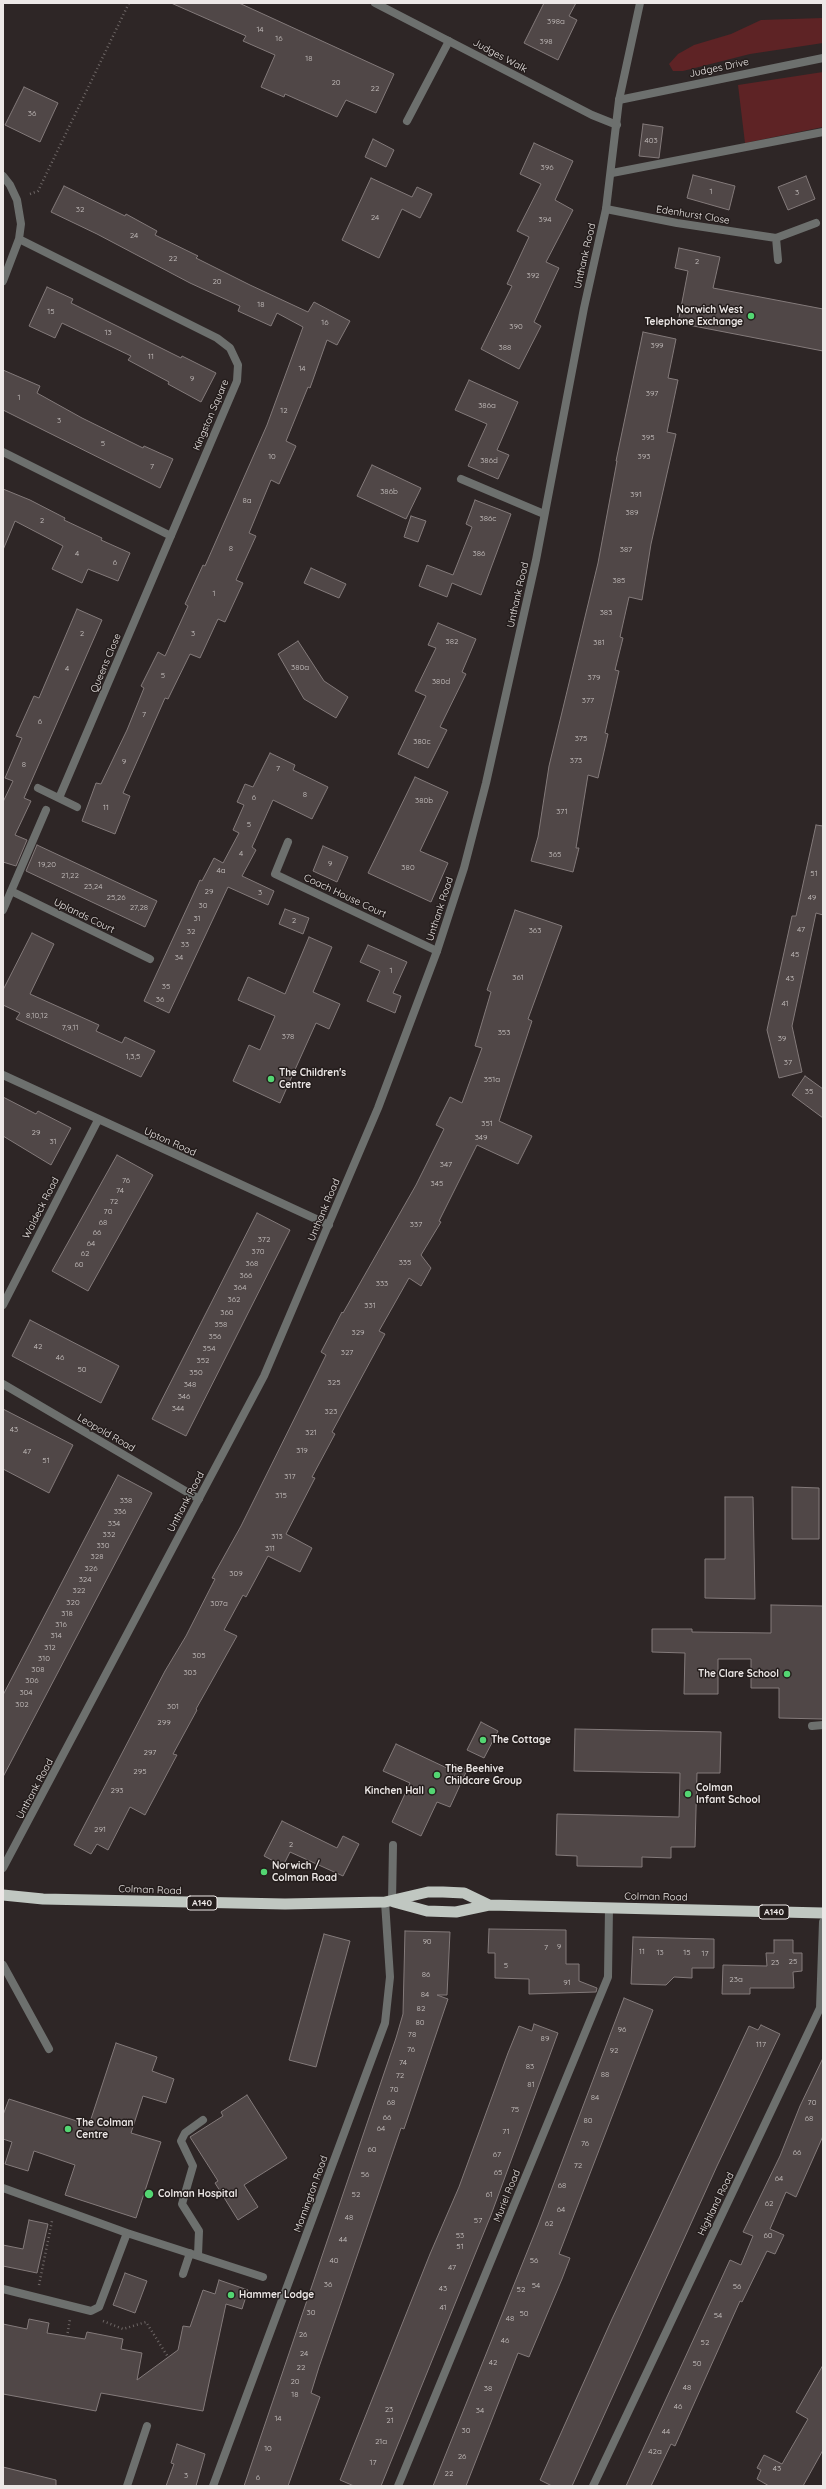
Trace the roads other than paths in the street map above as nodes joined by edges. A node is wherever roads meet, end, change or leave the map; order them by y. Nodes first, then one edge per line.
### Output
1 (375, 3) edge
2 (640, 3) edge
3 (449, 41) junction
4 (823, 58) edge
5 (619, 100) junction
6 (407, 122) dead end
7 (617, 125) junction
8 (823, 132) edge
9 (612, 173) junction
10 (3, 176) edge
11 (606, 209) junction
12 (816, 223) dead end
13 (776, 238) junction
14 (19, 239) junction
15 (778, 260) dead end
16 (3, 281) edge
17 (3, 452) edge
18 (461, 479) dead end
19 (544, 514) junction
20 (171, 536) junction
21 (38, 788) dead end
22 (59, 798) junction
23 (77, 808) dead end
24 (46, 810) dead end
25 (288, 842) dead end
26 (11, 891) junction
27 (3, 910) edge
28 (437, 951) junction
29 (150, 959) dead end
30 (3, 1074) edge
31 (98, 1120) junction
32 (329, 1225) junction
33 (3, 1305) edge
34 (3, 1384) edge
35 (199, 1499) junction
36 (823, 1725) edge
37 (812, 1726) dead end
38 (392, 1845) dead end
39 (3, 1868) edge
40 (3, 1895) edge
41 (389, 1902) junction
42 (489, 1905) junction
43 (609, 1908) junction
44 (823, 1913) edge
45 (823, 1922) edge
46 (3, 1965) edge
47 (49, 2049) dead end
48 (202, 2120) dead end
49 (3, 2188) edge
50 (127, 2233) junction
51 (194, 2254) junction
52 (183, 2274) dead end
53 (263, 2277) dead end
54 (3, 2289) edge
55 (147, 2426) dead end
56 (128, 2486) edge
57 (213, 2486) edge
58 (398, 2486) edge
59 (593, 2486) edge

1 - 3 street, Judges Walk
2 - 5 street, Unthank Road
3 - 6 street
3 - 7 street, Judges Walk
4 - 5 street, Judges Drive
5 - 7 street, Unthank Road
7 - 9 street, Unthank Road
8 - 9 street
9 - 11 street, Unthank Road
10 - 14 street
11 - 13 street, Edenhurst Close
11 - 19 street, Unthank Road
12 - 13 street, Edenhurst Close
13 - 15 street
14 - 16 street
14 - 20 street, Kingston Square
17 - 20 street
18 - 19 street
19 - 28 street, Unthank Road
20 - 22 street, Queens Close
21 - 22 street
22 - 23 street
24 - 26 street
25 - 28 street, Coach House Court
26 - 27 street
26 - 29 street, Uplands Court
28 - 32 street, Unthank Road
30 - 31 street, Upton Road
31 - 32 street, Upton Road
31 - 33 street, Waldeck Road
32 - 35 street, Unthank Road
34 - 35 street, Leopold Road
35 - 39 street, Unthank Road
36 - 37 street
38 - 41 street, Mornington Road
40 - 41 highway, Colman Road / A140
41 - 42 highway, Colman Road / A140
41 - 42 highway, Colman Road / A140
41 - 57 street, Mornington Road
42 - 43 highway, Colman Road / A140
43 - 44 highway, Colman Road / A140
43 - 58 street, Muriel Road
45 - 59 street, Highland Road
46 - 47 street
48 - 51 street
49 - 50 street
50 - 51 street
50 - 54 street
51 - 52 street
51 - 53 street
55 - 56 street

